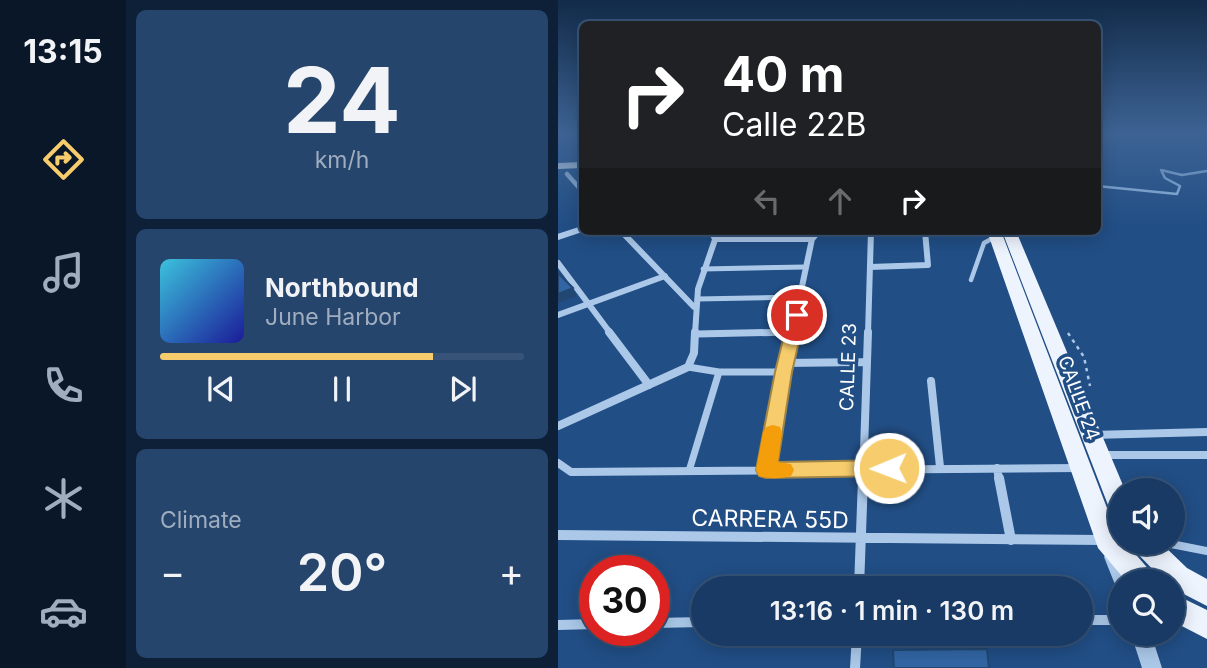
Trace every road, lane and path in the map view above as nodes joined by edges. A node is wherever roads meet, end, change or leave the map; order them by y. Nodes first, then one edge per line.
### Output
1 (579, 166) edge
2 (562, 170) edge
3 (579, 188) edge
4 (579, 230) edge
5 (625, 235) edge
6 (714, 235) edge
7 (717, 235) edge
8 (816, 235) edge
9 (871, 235) edge
10 (925, 235) edge
11 (997, 235) edge
12 (1001, 235) edge
13 (1001, 235) edge
14 (558, 237) edge
15 (716, 239) junction
16 (812, 239) junction
17 (558, 263) edge
18 (805, 267) junction
19 (870, 267) junction
20 (703, 269) junction
21 (665, 276) junction
22 (971, 280) dead end
23 (801, 297) junction
24 (697, 299) junction
25 (588, 304) junction
26 (694, 307) junction
27 (558, 315) edge
28 (793, 332) junction
29 (697, 334) junction
30 (865, 362) junction
31 (688, 368) junction
32 (784, 368) junction
33 (719, 372) junction
34 (931, 381) dead end
35 (649, 385) junction
36 (558, 426) edge
37 (1207, 432) edge
38 (1091, 435) junction
39 (1099, 455) junction
40 (1207, 455) edge
41 (558, 463) edge
42 (940, 467) junction
43 (997, 468) junction
44 (1081, 468) junction
45 (863, 469) junction
46 (766, 470) junction
47 (689, 471) junction
48 (1109, 478) edge
49 (558, 535) edge
50 (862, 539) junction
51 (1011, 540) junction
52 (1107, 540) junction
53 (1185, 547) edge
54 (1207, 551) edge
55 (1156, 555) edge
56 (1118, 569) edge
57 (1132, 569) edge
58 (860, 576) edge
59 (1207, 593) edge
60 (1185, 613) edge
61 (691, 622) edge
62 (670, 623) edge
63 (579, 624) edge
64 (558, 625) edge
65 (1207, 625) edge
66 (856, 646) edge
67 (1145, 646) edge
68 (855, 668) edge
69 (1152, 668) edge

1 - 2 main road
2 - 3 street
4 - 14 street
5 - 21 street
6 - 15 street
7 - 15 street
8 - 16 street
9 - 19 street, CALLE 23
10 - 19 street
11 - 22 lane
12 - 38 main road, CALLE 24
13 - 44 main road, CALLE 24
15 - 16 street
15 - 20 street
16 - 18 street
17 - 25 street
18 - 20 street
18 - 23 street
19 - 30 street, CALLE 23
20 - 24 street
21 - 25 street
21 - 26 street
23 - 24 street
23 - 28 street
24 - 26 street
25 - 27 street
25 - 35 street
26 - 29 street
28 - 29 street
28 - 32 street
29 - 31 street
30 - 32 street
30 - 45 street, CALLE 23
31 - 33 street
31 - 35 street
32 - 33 street
32 - 46 street
33 - 47 street
34 - 42 street
35 - 36 street
37 - 38 street
38 - 39 main road, CALLE 24
39 - 40 street
39 - 48 main road, CALLE 24
41 - 47 street
42 - 43 street
42 - 45 street
43 - 44 street
43 - 51 street
44 - 52 main road, CALLE 24
45 - 46 street
45 - 50 street, CALLE 23
46 - 47 street
49 - 50 street, CARRERA 55D
50 - 51 street, CARRERA 55D
50 - 58 street, CALLE 23
51 - 52 street, CARRERA 55D
52 - 56 street, CALLE 24
52 - 57 main road
53 - 54 lane
55 - 59 main road
60 - 65 main road
61 - 62 street
63 - 64 street
66 - 68 street
67 - 69 street

